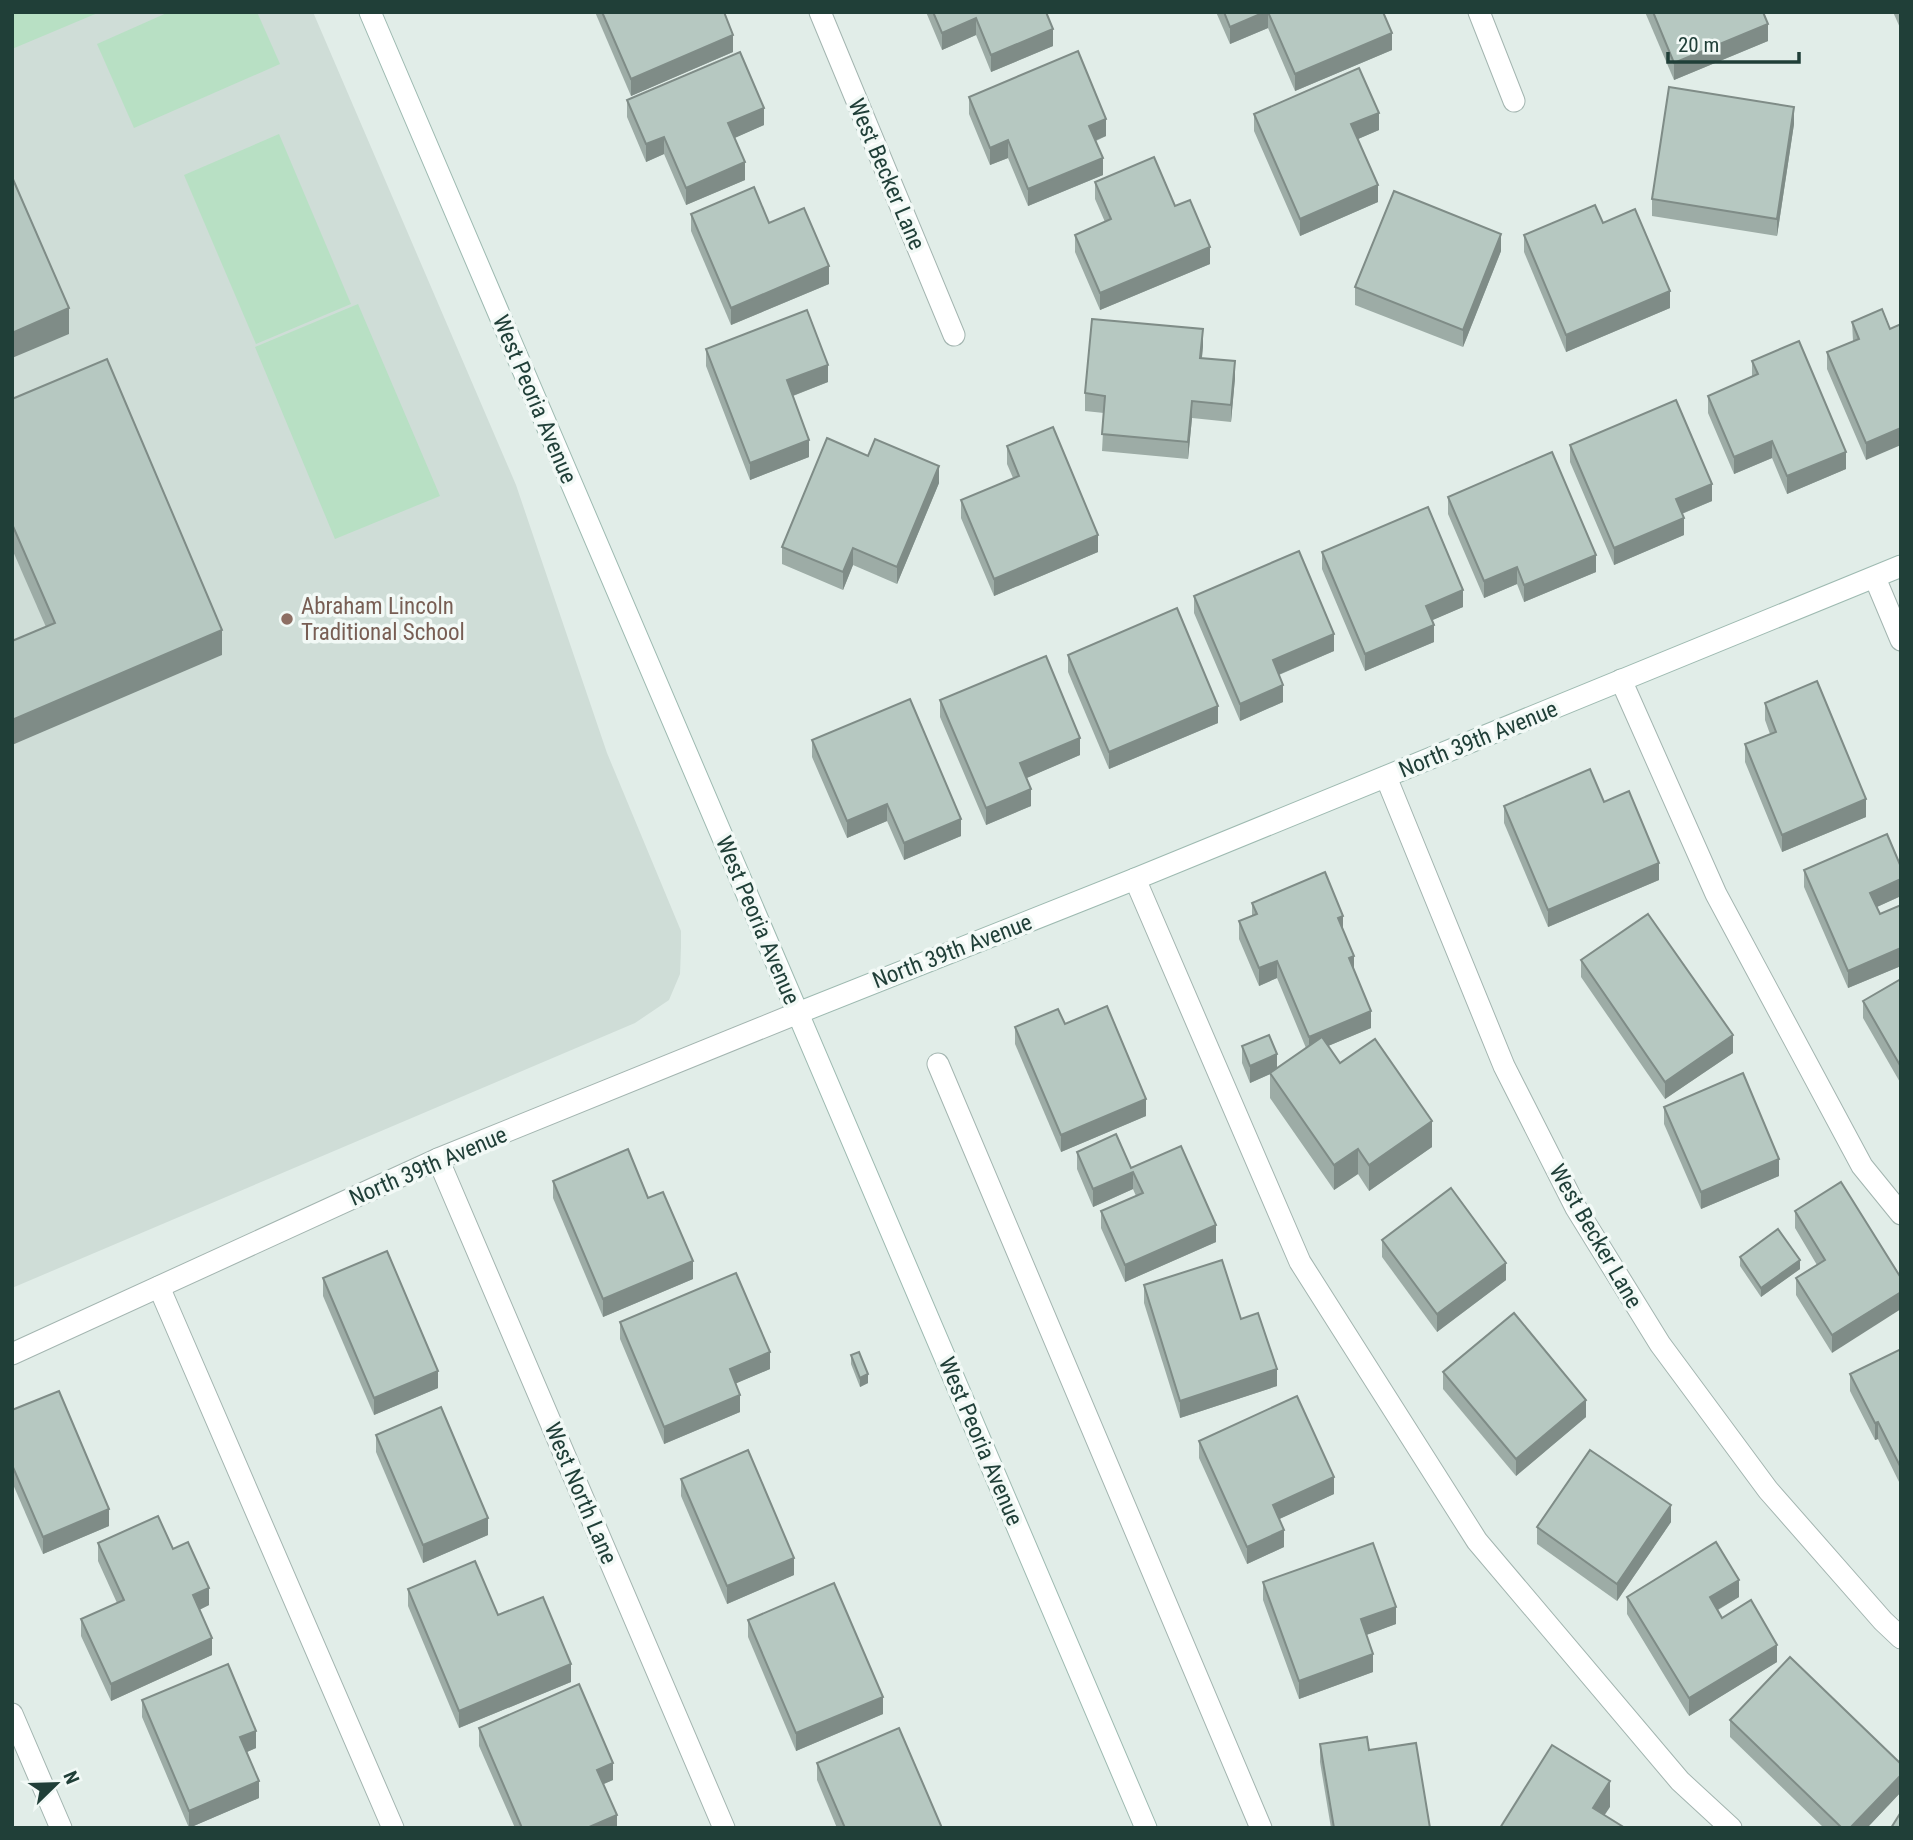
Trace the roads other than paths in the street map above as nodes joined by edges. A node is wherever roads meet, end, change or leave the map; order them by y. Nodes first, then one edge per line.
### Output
1 (370, 12) edge
2 (820, 12) edge
3 (1479, 12) edge
4 (1514, 101) dead end
5 (954, 335) dead end
6 (1901, 566) edge
7 (1875, 578) junction
8 (1901, 640) edge
9 (1621, 680) junction
10 (1386, 777) junction
11 (1135, 879) junction
12 (798, 1013) junction
13 (939, 1064) dead end
14 (438, 1159) junction
15 (1901, 1214) edge
16 (159, 1287) junction
17 (12, 1354) edge
18 (1901, 1638) edge
19 (12, 1714) edge
20 (61, 1828) edge
21 (393, 1828) edge
22 (724, 1828) edge
23 (1146, 1828) edge
24 (1261, 1828) edge
25 (1731, 1828) edge

1 - 12 street, West Peoria Avenue
2 - 5 street, West Becker Lane
3 - 4 street
6 - 7 street, North 39th Avenue
7 - 8 street
7 - 9 street, North 39th Avenue
9 - 10 street, North 39th Avenue
9 - 15 street
10 - 11 street, North 39th Avenue
10 - 18 street, West Becker Lane
11 - 12 street, North 39th Avenue
11 - 25 street
12 - 14 street, North 39th Avenue
12 - 23 street, West Peoria Avenue
13 - 24 street
14 - 16 street, North 39th Avenue
14 - 22 street, West North Lane
16 - 17 street, North 39th Avenue
16 - 21 street
19 - 20 street

